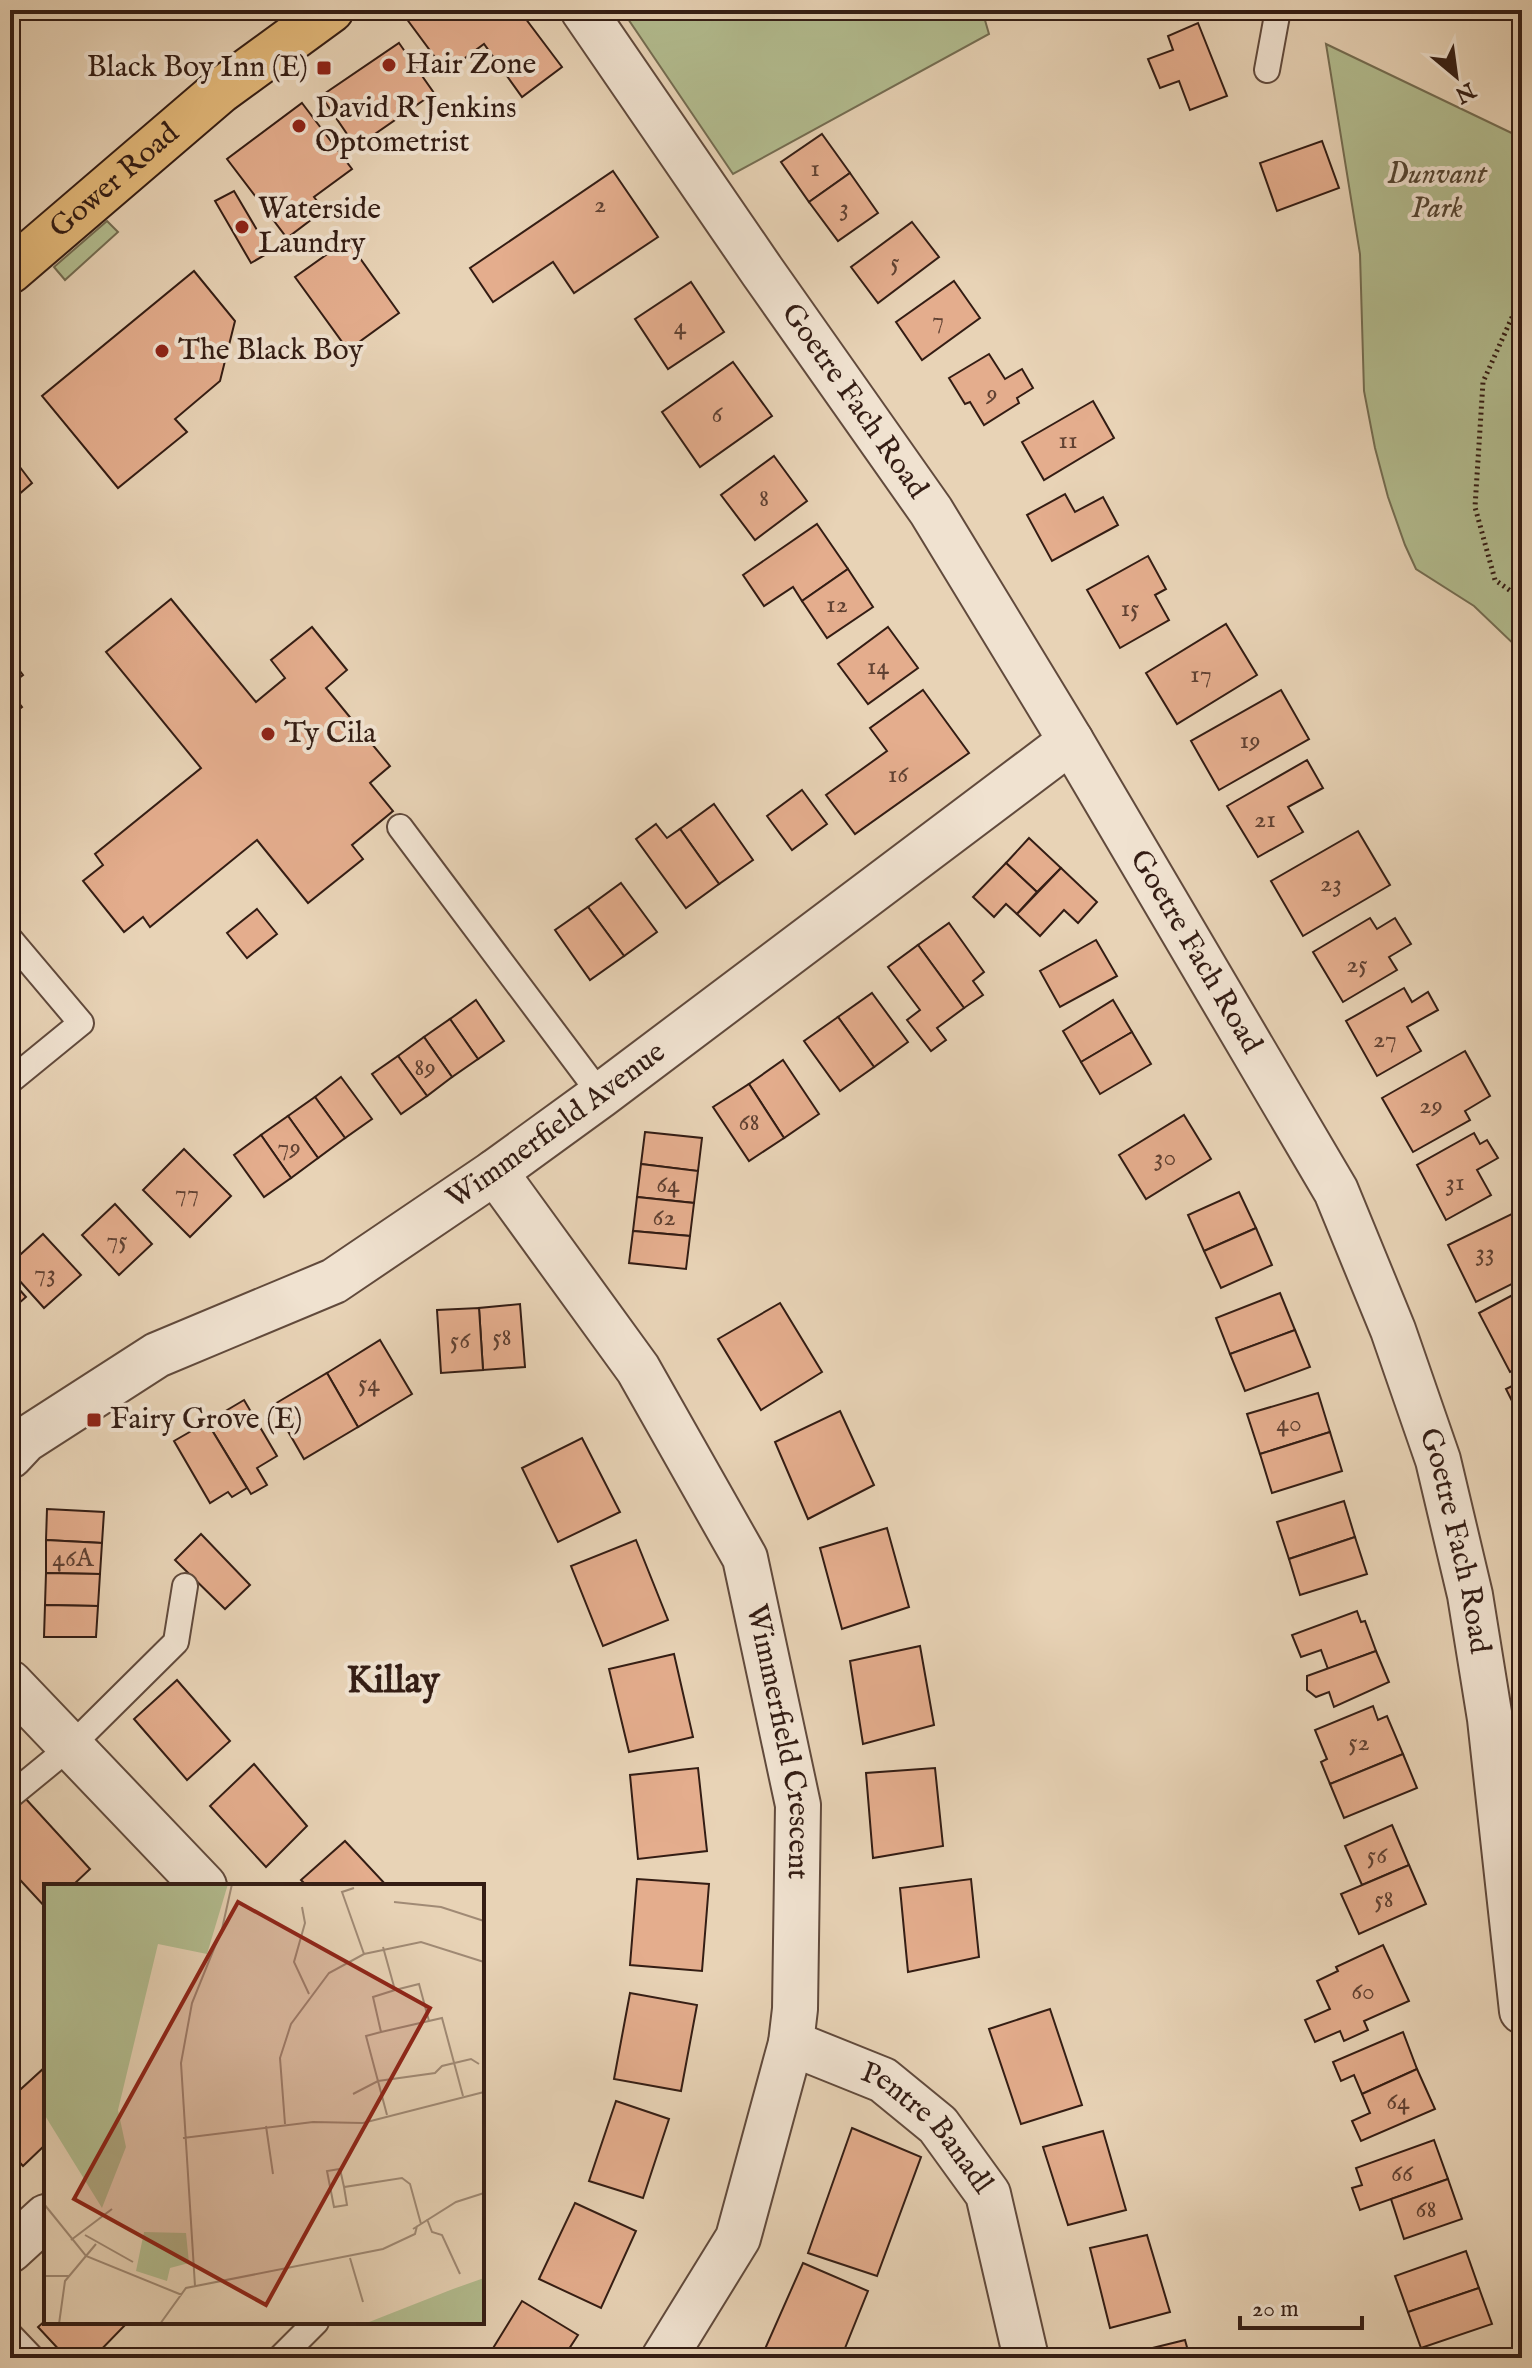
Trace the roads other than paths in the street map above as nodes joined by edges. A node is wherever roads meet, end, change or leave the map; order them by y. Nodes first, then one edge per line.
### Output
1 (290, 10) edge
2 (331, 10) edge
3 (583, 10) edge
4 (1278, 10) edge
5 (1267, 70) dead end
6 (220, 91) junction
7 (10, 271) edge
8 (1071, 741) junction
9 (400, 827) dead end
10 (10, 939) edge
11 (10, 1081) edge
12 (601, 1095) junction
13 (495, 1172) junction
14 (10, 1456) edge
15 (185, 1586) dead end
16 (10, 1683) edge
17 (71, 1746) junction
18 (10, 1796) edge
19 (202, 1884) edge
20 (1522, 2011) edge
21 (791, 2043) junction
22 (44, 2219) edge
23 (10, 2250) edge
24 (314, 2324) edge
25 (10, 2335) edge
26 (32, 2358) edge
27 (280, 2358) edge
28 (664, 2358) edge
29 (1026, 2358) edge

1 - 6 main road, Gower Road
2 - 6 main road, Gower Road
3 - 8 street, Goetre Fach Road
4 - 5 lane
6 - 7 main road, Gower Road
8 - 12 street, Wimmerfield Avenue
8 - 20 street, Goetre Fach Road
9 - 12 lane
10 - 11 lane
12 - 13 street, Wimmerfield Avenue
13 - 14 street, Wimmerfield Avenue
13 - 21 street, Wimmerfield Crescent
15 - 17 lane
16 - 17 street
17 - 18 lane
17 - 19 street
21 - 28 street, Wimmerfield Crescent
21 - 29 street, Pentre Banadl
22 - 23 street
24 - 27 lane
25 - 26 lane

